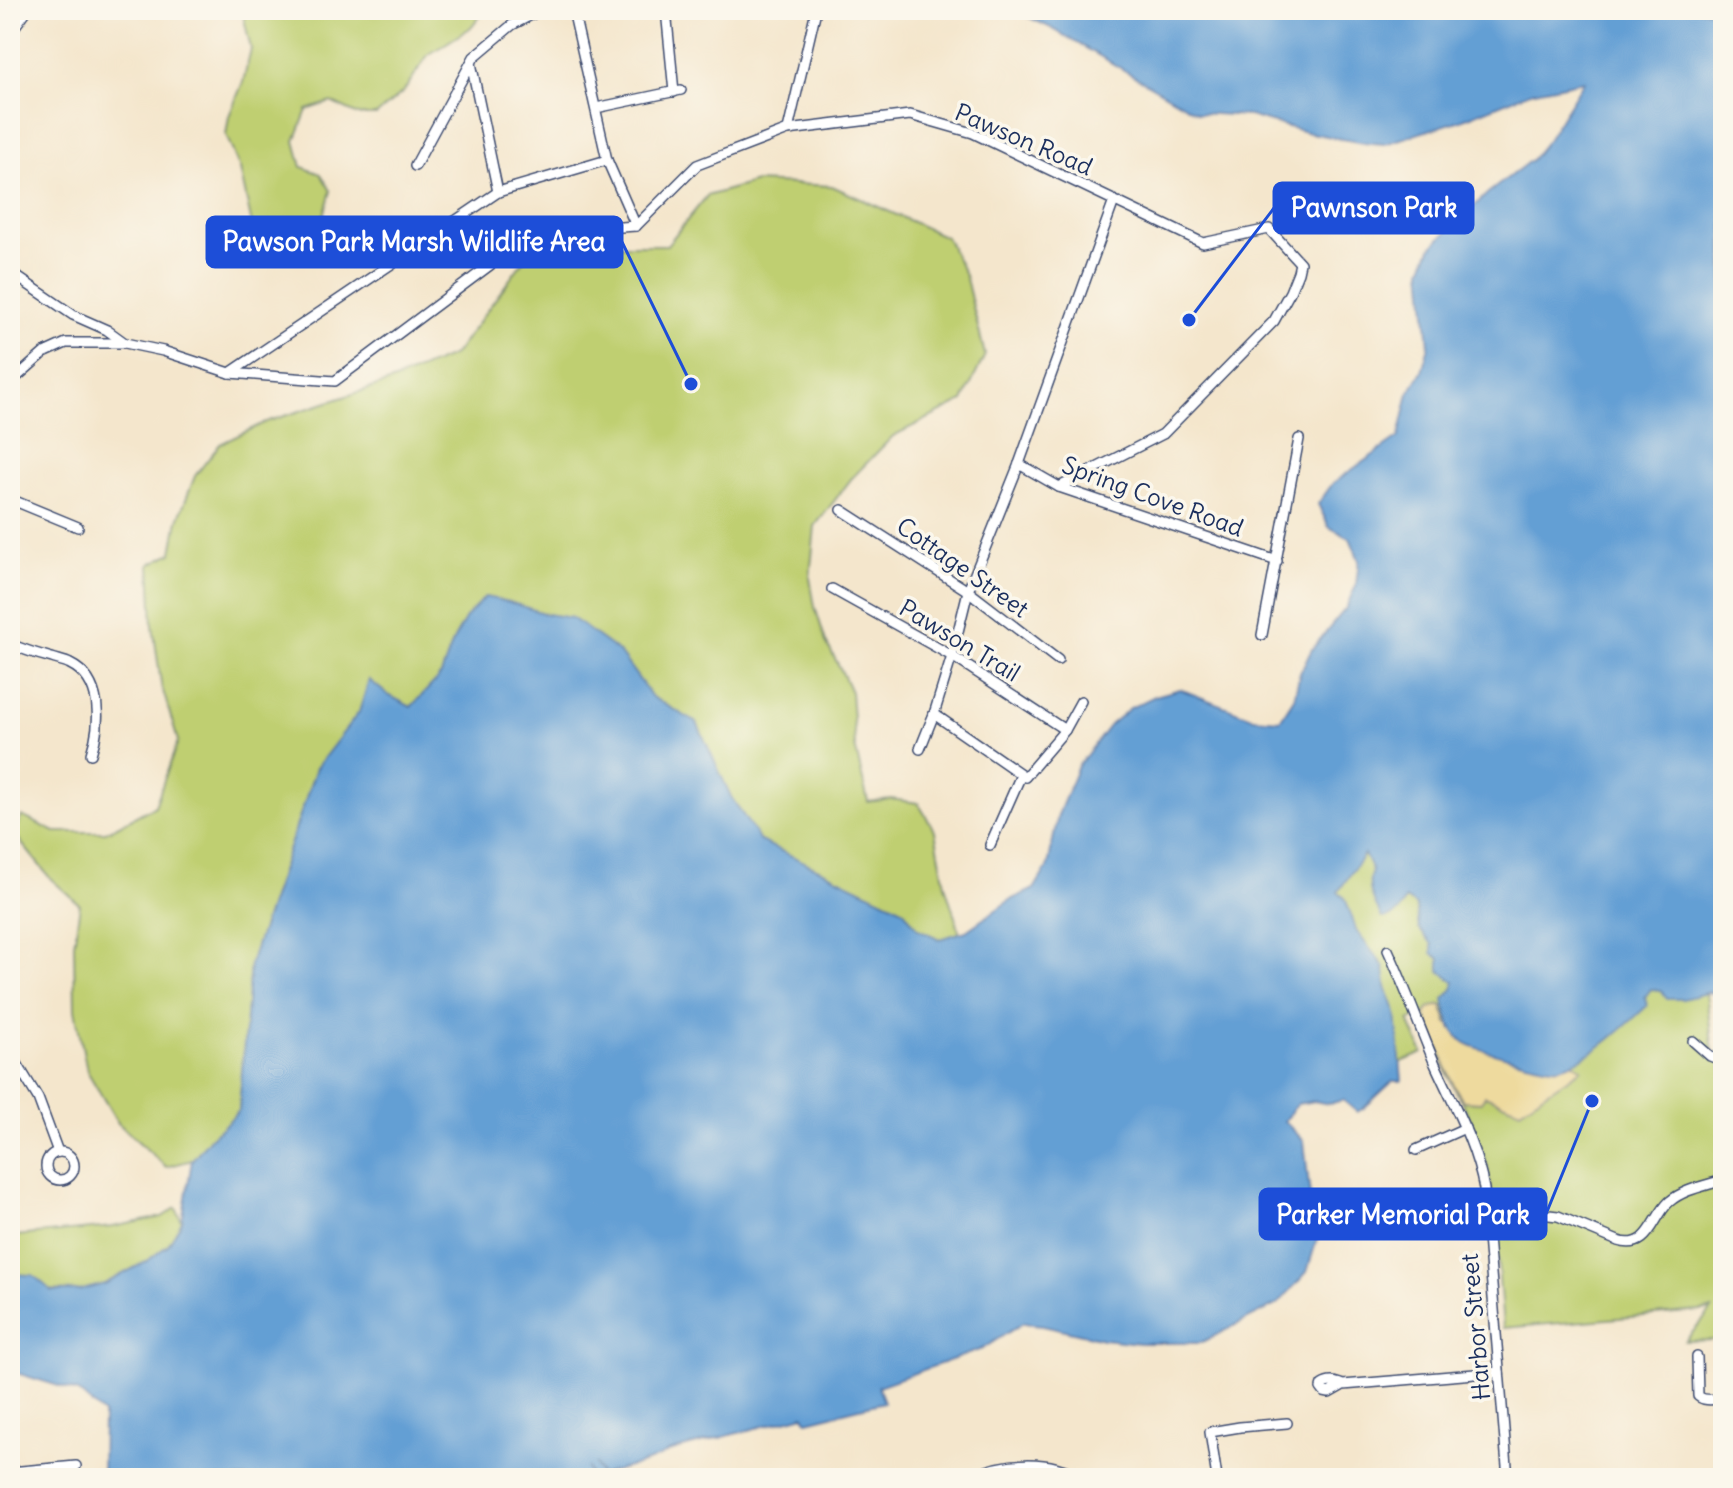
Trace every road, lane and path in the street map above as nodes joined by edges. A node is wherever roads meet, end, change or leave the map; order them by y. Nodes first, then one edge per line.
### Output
1 (27, 10) edge
2 (541, 10) edge
3 (573, 10) edge
4 (666, 10) edge
5 (816, 10) edge
6 (10, 33) edge
7 (471, 63) junction
8 (596, 108) junction
9 (788, 130) junction
10 (607, 160) junction
11 (415, 166) dead end
12 (498, 192) junction
13 (1114, 201) junction
14 (636, 226) junction
15 (10, 272) edge
16 (125, 343) junction
17 (230, 373) junction
18 (10, 383) edge
19 (1299, 439) dead end
20 (1019, 464) junction
21 (1059, 487) junction
22 (10, 499) edge
23 (842, 510) dead end
24 (78, 527) dead end
25 (1277, 561) junction
26 (832, 589) dead end
27 (968, 591) junction
28 (1262, 635) dead end
29 (10, 644) edge
30 (952, 656) junction
31 (1058, 660) dead end
32 (1081, 701) dead end
33 (934, 714) junction
34 (1065, 730) junction
35 (920, 749) dead end
36 (91, 754) dead end
37 (1021, 775) junction
38 (990, 845) dead end
39 (1388, 950) dead end
40 (1693, 1041) dead end
41 (10, 1052) edge
42 (1723, 1061) edge
43 (1465, 1128) junction
44 (1416, 1150) dead end
45 (58, 1152) dead end
46 (1723, 1180) edge
47 (1486, 1214) junction
48 (1697, 1357) dead end
49 (1499, 1372) junction
50 (1343, 1385) dead end
51 (1723, 1399) edge
52 (1287, 1423) dead end
53 (76, 1466) dead end
54 (10, 1472) edge
55 (969, 1478) edge
56 (1081, 1478) edge
57 (1217, 1478) edge
58 (1508, 1478) edge

1 - 6 street
2 - 7 street
3 - 8 street
4 - 8 street
5 - 9 street
7 - 11 street
7 - 12 street
8 - 10 street
9 - 13 street, Pawson Road
9 - 14 street, Pawson Road
10 - 12 street
10 - 14 street
12 - 17 street
13 - 20 street, Pawson Road
13 - 21 street
14 - 17 street
15 - 16 street
16 - 17 street
16 - 18 street
19 - 25 street
20 - 21 street, Spring Cove Road
20 - 27 street, Pawson Road
21 - 25 street, Spring Cove Road
22 - 24 street
23 - 27 street, Cottage Street
25 - 28 street
26 - 30 street, Pawson Trail
27 - 30 street, Pawson Road
27 - 31 street, Cottage Street
29 - 36 street
30 - 33 street, Pawson Road
30 - 34 street, Pawson Trail
32 - 34 street
33 - 35 street, Pawson Road
33 - 37 street
34 - 37 street
37 - 38 street
39 - 43 street, Harbor Street
40 - 42 street
41 - 45 street
43 - 44 street
43 - 47 street, Harbor Street
46 - 47 street
47 - 49 street, Harbor Street
48 - 51 street
49 - 50 street
49 - 58 street, Harbor Street
52 - 57 street
53 - 54 street
55 - 56 street

